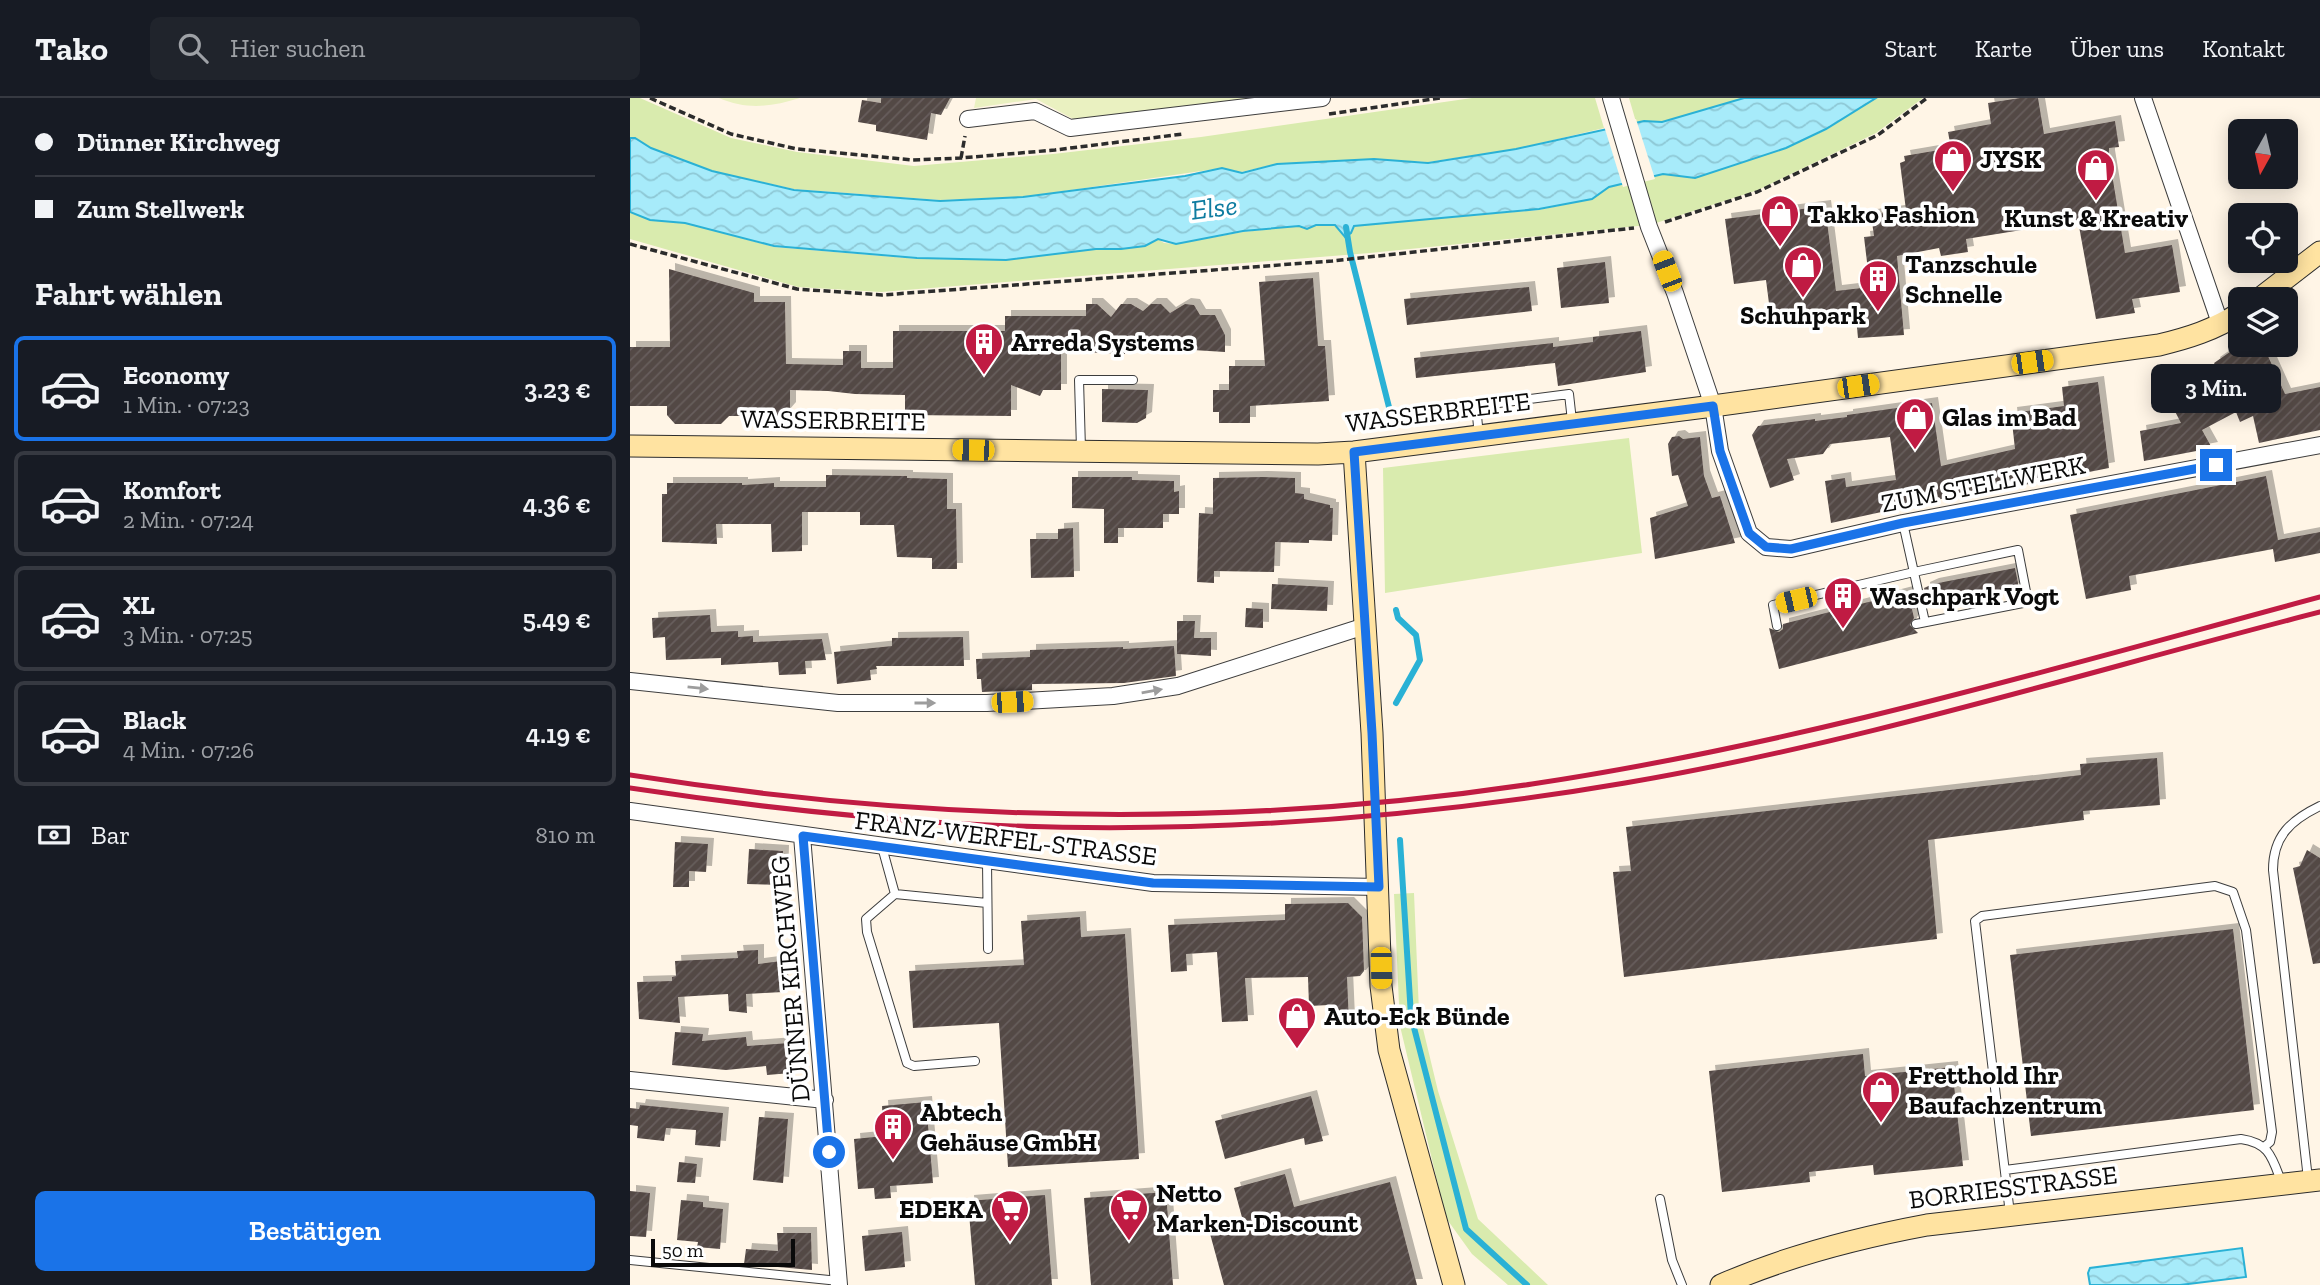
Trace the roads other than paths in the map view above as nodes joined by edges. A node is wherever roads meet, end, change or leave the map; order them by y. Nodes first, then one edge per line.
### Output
1 (1322, 98) edge
2 (1611, 98) edge
3 (2143, 98) edge
4 (968, 119) dead end
5 (2320, 252) edge
6 (2275, 287) edge
7 (2228, 321) edge
8 (2221, 326) junction
9 (1133, 380) dead end
10 (1713, 406) junction
11 (1572, 424) junction
12 (1479, 436) junction
13 (2320, 445) edge
14 (630, 446) edge
15 (1081, 451) junction
16 (1354, 452) junction
17 (1903, 523) junction
18 (1914, 572) junction
19 (1365, 626) junction
20 (1777, 626) dead end
21 (630, 681) edge
22 (2320, 806) edge
23 (630, 811) edge
24 (803, 836) junction
25 (882, 847) junction
26 (986, 861) junction
27 (1379, 887) junction
28 (895, 894) junction
29 (987, 903) junction
30 (988, 949) dead end
31 (975, 1061) dead end
32 (630, 1080) edge
33 (825, 1100) junction
34 (2263, 1147) junction
35 (2004, 1170) junction
36 (2314, 1180) edge
37 (2282, 1184) junction
38 (1660, 1199) dead end
39 (2010, 1214) junction
40 (630, 1260) edge
41 (839, 1283) edge
42 (1454, 1285) edge
43 (1682, 1285) edge
44 (1721, 1285) edge

1 - 4 street
2 - 10 street, ZUM STELLWERK
3 - 8 street
5 - 6 main road
7 - 8 main road, WASSERBREITE
8 - 10 main road, WASSERBREITE
9 - 15 lane
10 - 11 main road, WASSERBREITE
10 - 17 street, ZUM STELLWERK
11 - 12 main road, WASSERBREITE
11 - 12 lane
12 - 16 main road, WASSERBREITE
13 - 17 street, ZUM STELLWERK
14 - 15 main road, WASSERBREITE
15 - 16 main road, WASSERBREITE
16 - 19 main road
17 - 18 lane
18 - 18 lane
18 - 20 lane
21 -> 19 street
19 - 27 main road
22 - 36 lane
23 - 24 street, FRANZ-WERFEL-STRASSE
24 - 25 street, FRANZ-WERFEL-STRASSE
24 - 33 street, DÜNNER KIRCHWEG
25 - 26 street, FRANZ-WERFEL-STRASSE
25 - 28 lane
26 - 27 street, FRANZ-WERFEL-STRASSE
26 - 29 lane
27 - 42 main road
28 - 29 lane
28 - 31 lane
29 - 30 lane
32 - 33 street
33 - 41 street, DÜNNER KIRCHWEG
34 - 35 lane
34 - 35 lane
34 - 37 lane
35 - 39 lane
36 - 37 main road, BORRIESSTRASSE
37 - 39 main road, BORRIESSTRASSE
38 - 43 lane
39 - 44 main road, BORRIESSTRASSE
40 - 41 lane

